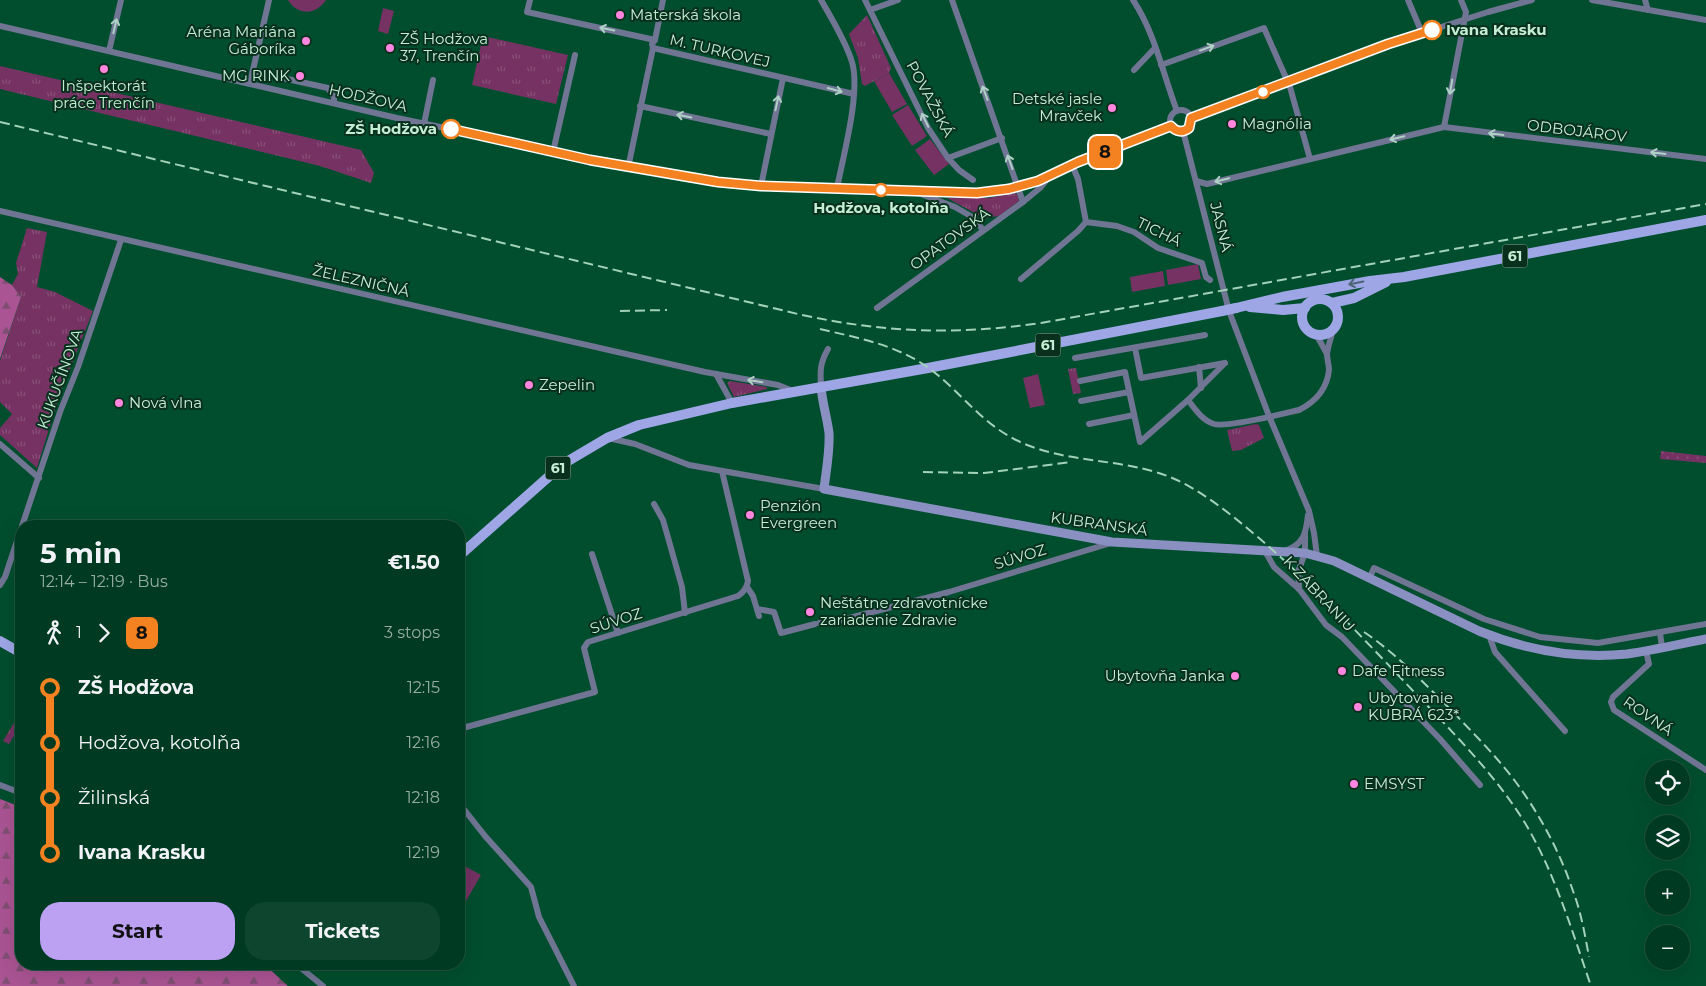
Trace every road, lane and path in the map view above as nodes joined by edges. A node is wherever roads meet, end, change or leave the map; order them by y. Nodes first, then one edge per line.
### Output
1 (121, 0) edge
2 (269, 0) edge
3 (530, 0) edge
4 (663, 0) edge
5 (822, 0) edge
6 (865, 0) edge
7 (898, 0) edge
8 (952, 0) edge
9 (1133, 0) edge
10 (1408, 0) edge
11 (1461, 0) edge
12 (1532, 0) edge
13 (1592, 0) edge
14 (1645, 0) edge
15 (870, 10) junction
16 (1648, 10) junction
17 (1463, 20) junction
18 (1706, 20) edge
19 (0, 26) edge
20 (1422, 33) junction
21 (655, 40) junction
22 (653, 48) junction
23 (1156, 48) junction
24 (109, 51) junction
25 (575, 55) dead end
26 (1161, 65) junction
27 (1134, 70) dead end
28 (253, 73) junction
29 (782, 78) junction
30 (433, 80) dead end
31 (1288, 82) junction
32 (250, 84) junction
33 (854, 94) junction
34 (334, 103) junction
35 (640, 106) junction
36 (1177, 111) junction
37 (1191, 118) junction
38 (424, 124) junction
39 (1171, 126) junction
40 (1444, 127) junction
41 (1183, 131) junction
42 (771, 134) junction
43 (1002, 138) junction
44 (553, 152) junction
45 (948, 158) junction
46 (1310, 159) junction
47 (1706, 159) edge
48 (1072, 165) junction
49 (628, 168) junction
50 (1050, 176) junction
51 (973, 180) dead end
52 (1196, 181) junction
53 (761, 186) junction
54 (1018, 187) junction
55 (837, 188) junction
56 (913, 191) junction
57 (1023, 202) junction
58 (0, 212) edge
59 (1706, 220) edge
60 (1086, 222) junction
61 (983, 230) junction
62 (121, 240) junction
63 (1404, 277) junction
64 (1021, 279) dead end
65 (1210, 280) dead end
66 (1354, 298) junction
67 (1332, 303) junction
68 (1246, 306) junction
69 (877, 308) dead end
70 (1305, 308) junction
71 (1283, 310) junction
72 (1338, 316) junction
73 (1303, 321) junction
74 (1332, 330) junction
75 (1316, 334) junction
76 (1205, 335) dead end
77 (1134, 348) junction
78 (828, 349) dead end
79 (1327, 354) junction
80 (1075, 358) dead end
81 (1200, 367) junction
82 (716, 374) junction
83 (1080, 381) dead end
84 (821, 386) junction
85 (1201, 388) junction
86 (793, 391) junction
87 (1129, 392) junction
88 (1188, 400) junction
89 (1081, 401) dead end
90 (732, 403) junction
91 (1134, 415) junction
92 (1269, 416) junction
93 (1089, 424) dead end
94 (607, 438) junction
95 (0, 444) edge
96 (722, 471) junction
97 (39, 478) junction
98 (824, 489) junction
99 (654, 504) dead end
100 (1309, 511) junction
101 (25, 520) edge
102 (1305, 533) junction
103 (1112, 542) junction
104 (15, 548) edge
105 (465, 551) edge
106 (1265, 551) junction
107 (1280, 552) junction
108 (1305, 553) junction
109 (592, 554) dead end
110 (1317, 556) junction
111 (1369, 579) junction
112 (0, 585) edge
113 (747, 588) junction
114 (1298, 589) junction
115 (1427, 592) junction
116 (1421, 603) junction
117 (685, 612) junction
118 (1484, 619) junction
119 (1706, 624) edge
120 (1478, 630) junction
121 (618, 633) junction
122 (1660, 633) junction
123 (1489, 635) junction
124 (1540, 637) junction
125 (1706, 639) edge
126 (0, 641) edge
127 (1598, 642) junction
128 (1662, 647) junction
129 (15, 650) edge
130 (1538, 650) junction
131 (1646, 651) junction
132 (1599, 656) junction
133 (465, 727) edge
134 (1565, 731) dead end
135 (1706, 770) edge
136 (0, 785) edge
137 (1480, 785) dead end
138 (15, 790) edge
139 (465, 811) edge
140 (303, 970) edge
141 (323, 986) edge
142 (574, 986) edge

24 -> 1 street
2 - 28 street
21 -> 3 street
4 - 21 street, M. TURKOVEJ
5 - 33 street
6 - 15 street, POVAŽSKÁ
7 - 15 street
43 -> 8 street
9 - 23 street
10 - 20 street
11 - 17 street
12 - 17 street
13 - 16 street
14 - 16 street
45 -> 15 street, POVAŽSKÁ
16 - 18 street
17 - 20 street
17 -> 40 street
19 - 24 street, HODŽOVA
20 - 31 street
21 - 22 street, M. TURKOVEJ
22 - 29 street, M. TURKOVEJ
22 - 35 street, M. TURKOVEJ
23 - 26 street
23 - 27 street
24 - 32 street, HODŽOVA
25 - 44 street
26 -> 31 street
26 - 36 street
28 - 32 street
28 - 34 street
29 -> 33 street, M. TURKOVEJ
42 -> 29 street, M. TURKOVEJ
30 - 38 street
31 - 37 street
31 - 46 street
32 - 34 street, HODŽOVA
33 - 55 street
34 - 38 street, HODŽOVA
42 -> 35 street
35 - 49 street, M. TURKOVEJ
36 - 37 street
36 - 39 street
37 - 41 street
38 - 44 street, HODŽOVA
39 - 41 street
39 - 48 street, OPATOVSKÁ
40 -> 46 street
47 -> 40 street, ODBOJÁROV
41 - 52 street, JASNÁ
42 - 53 street, M. TURKOVEJ
43 - 45 street, POVAŽSKÁ
54 -> 43 street
44 - 49 street, HODŽOVA
45 - 51 street
46 -> 52 street
48 - 50 street, OPATOVSKÁ
48 - 60 street
49 - 53 street, HODŽOVA
50 - 54 street, HODŽOVA
50 - 57 street, OPATOVSKÁ
52 - 92 street, JASNÁ
53 - 55 street, HODŽOVA
54 - 56 street, HODŽOVA
54 - 57 street
55 - 56 street, HODŽOVA
56 - 61 street, HODŽOVA
57 - 61 street, OPATOVSKÁ
58 - 62 street, ŽELEZNIČNÁ
59 - 63 main road, 61
60 - 64 street
60 - 65 street, TICHÁ
61 - 69 street, OPATOVSKÁ
62 - 82 street, ŽELEZNIČNÁ
62 - 97 street, KUKUČÍNOVA
63 - 66 main road, 61
63 -> 68 main road, 61
66 - 67 main road, 61
66 - 72 main road, 61
67 - 70 main road, 61
67 - 72 main road
68 - 71 main road, 61
68 - 84 main road, 61, bridge
70 - 71 main road, 61
70 - 73 main road
71 - 73 main road, 61
72 - 74 main road, 61
73 - 75 main road, 61
74 - 75 main road
74 - 79 street
75 - 79 street
76 - 77 street
77 - 80 street
77 - 81 street
78 - 84 street
79 - 92 street
81 - 85 street
81 - 85 street
86 -> 82 street, ŽELEZNIČNÁ
82 - 90 street
83 - 87 street
84 - 86 main road, 61
84 - 98 street
85 - 88 street
86 - 90 main road, 61
87 - 89 street
87 - 91 street
88 - 91 street
88 - 92 street
90 - 94 main road, 61
91 - 93 street
92 - 100 street, JASNÁ
94 - 96 street, KUBRANSKÁ
94 - 105 main road, 61
95 - 97 street
96 - 98 street, KUBRANSKÁ
96 - 113 street, SÚVOZ
97 - 101 street, KUKUČÍNOVA
98 - 103 street, KUBRANSKÁ
99 - 117 street
100 - 102 street
100 - 110 street, JASNÁ
102 - 107 street
102 - 108 street
103 - 106 street, KUBRANSKÁ
103 - 113 street, SÚVOZ
104 - 112 street, KUKUČÍNOVA
106 - 107 street, KUBRANSKÁ
106 - 114 street, K ZÁBRANIU
107 - 108 street, KUBRANSKÁ
108 - 110 street, KUBRANSKÁ
108 - 114 street
109 - 121 street
110 - 111 street, KUBRANSKÁ
111 - 115 street
111 - 116 street, KUBRANSKÁ
113 - 117 street, SÚVOZ
114 - 137 street, K ZÁBRANIU
115 - 116 street
115 - 118 street
116 - 120 street, KUBRANSKÁ
117 - 121 street, SÚVOZ
118 - 120 street
118 - 124 street
119 - 122 street
120 - 123 street, KUBRANSKÁ
121 - 133 street, SÚVOZ
122 - 127 street
122 - 128 street
123 - 130 street, KUBRANSKÁ
123 - 134 street
124 - 127 street
124 - 130 street
125 - 128 street, KUBRANSKÁ
126 - 129 main road
127 - 132 street
128 - 131 street, KUBRANSKÁ
130 - 132 street, KUBRANSKÁ
131 - 132 street, KUBRANSKÁ
131 - 135 street, ROVNÁ
136 - 138 street
139 - 142 street
140 - 141 street

